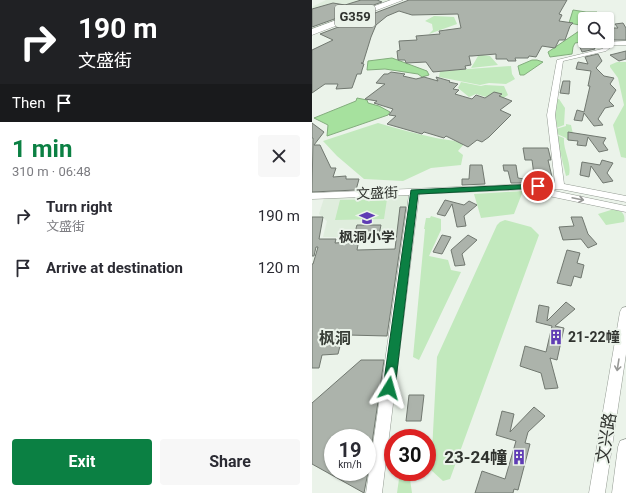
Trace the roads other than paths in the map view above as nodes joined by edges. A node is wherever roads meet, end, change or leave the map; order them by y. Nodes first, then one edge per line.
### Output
1 (390, 0) edge
2 (399, 0) edge
3 (312, 29) edge
4 (312, 32) edge
5 (626, 43) edge
6 (538, 186) junction
7 (560, 186) junction
8 (414, 192) junction
9 (312, 196) edge
10 (626, 199) edge
11 (626, 209) edge
12 (626, 312) edge
13 (626, 447) edge
14 (374, 493) edge
15 (598, 493) edge
16 (620, 493) edge

1 - 3 highway, G359
2 - 4 highway, G359
5 - 7 street
6 - 7 street, 文盛街
6 - 8 street, 文盛街
6 -> 11 street
7 - 10 street, 文盛街
8 - 9 street, 文盛街
8 - 14 street
12 -> 15 street, 文兴路
13 - 16 street, 文兴路

